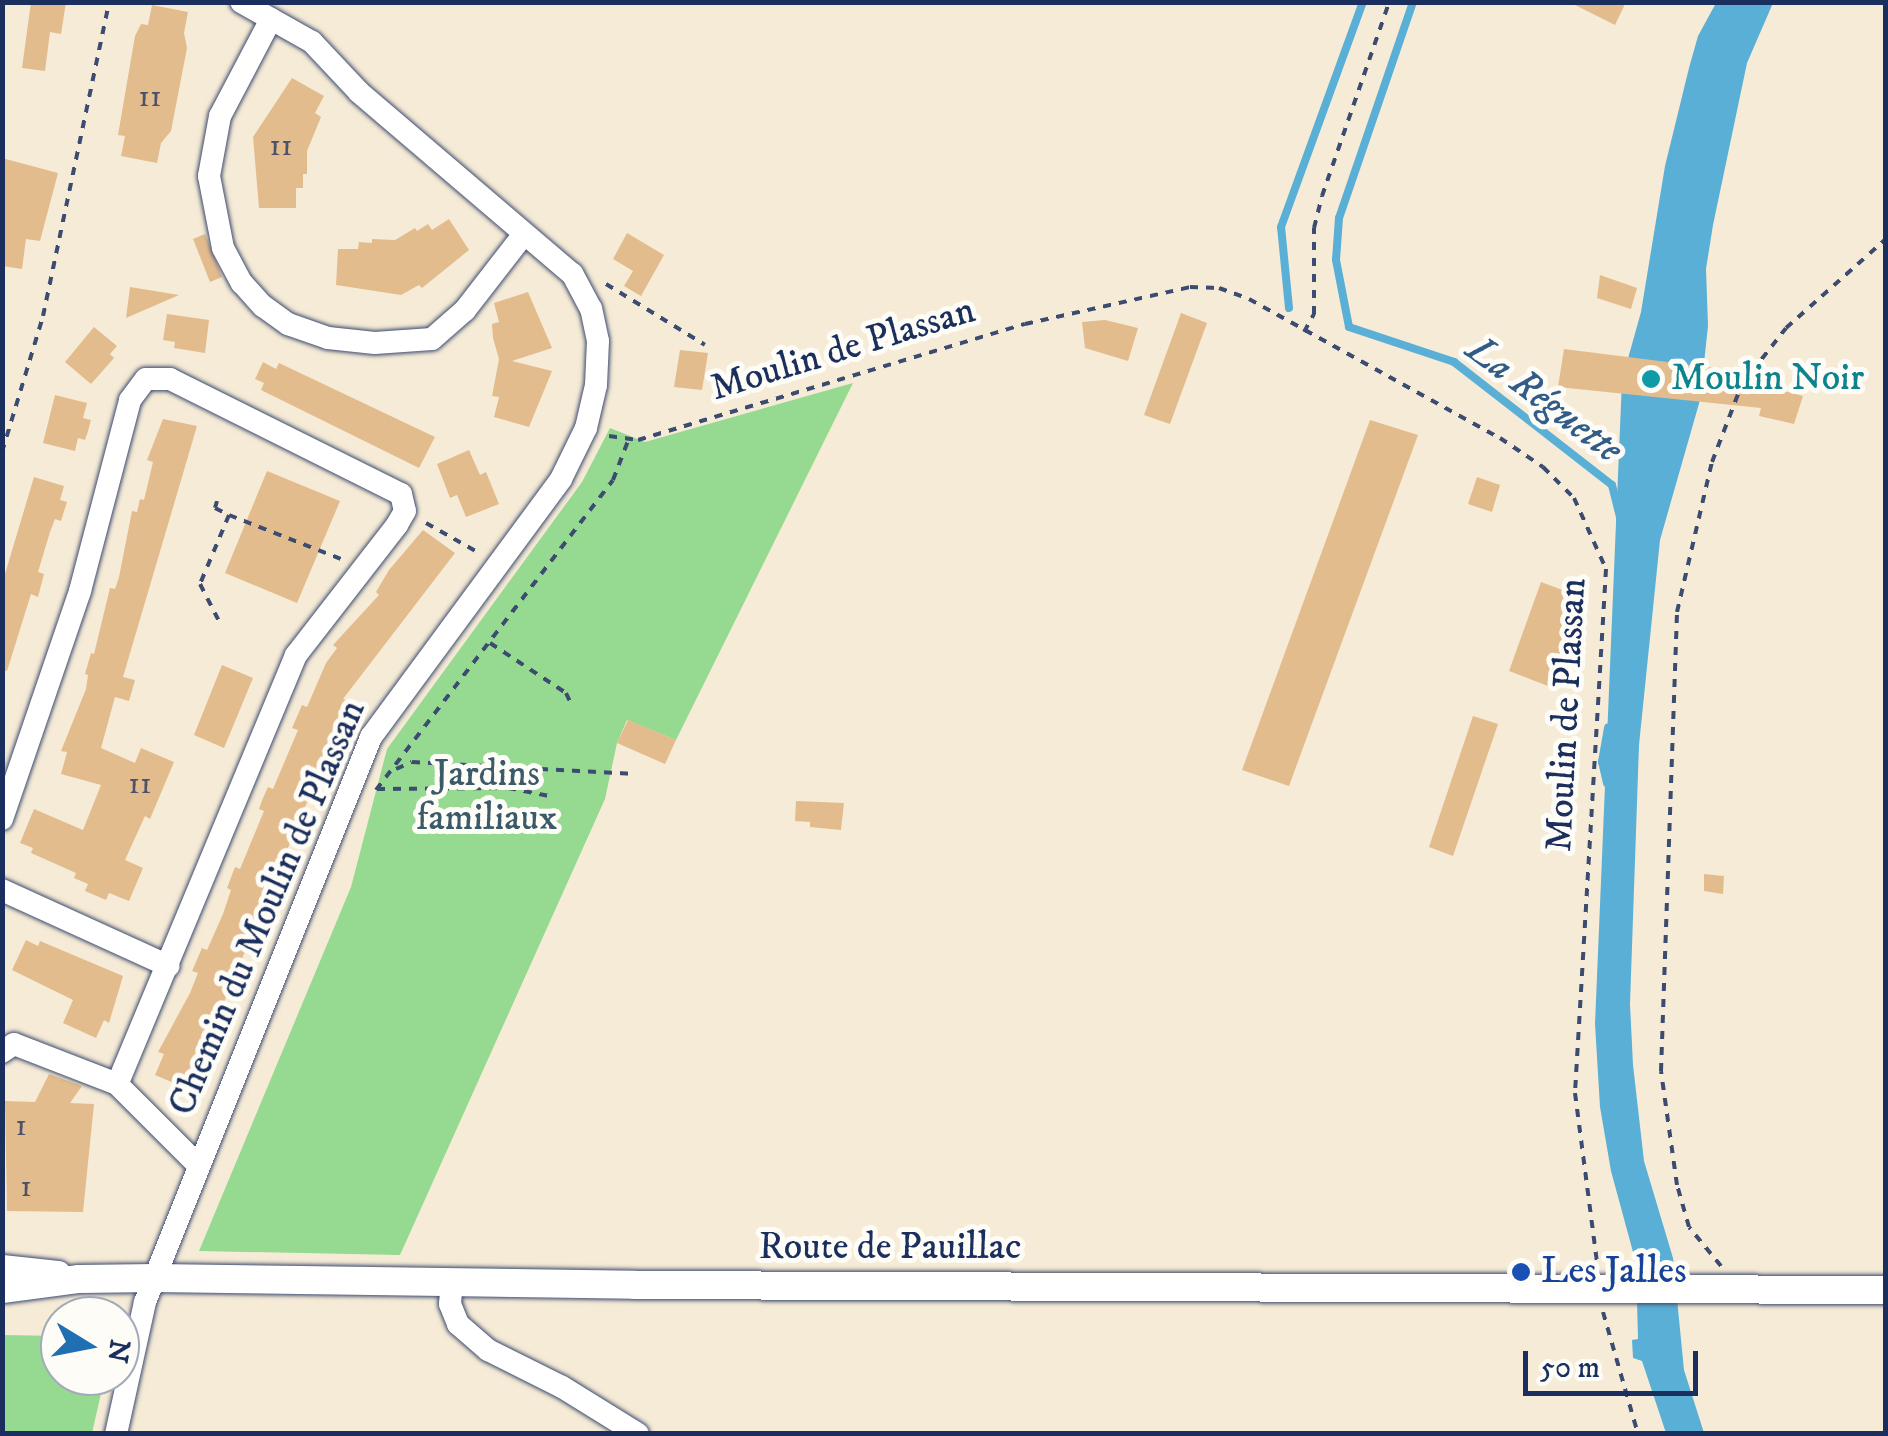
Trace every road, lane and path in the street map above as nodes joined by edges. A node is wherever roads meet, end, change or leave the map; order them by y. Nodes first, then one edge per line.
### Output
1 (109, 2) edge
2 (241, 2) edge
3 (1389, 2) edge
4 (271, 20) junction
5 (524, 234) junction
6 (1886, 239) edge
7 (583, 294) junction
8 (1304, 332) junction
9 (705, 345) dead end
10 (586, 428) junction
11 (628, 441) junction
12 (2, 452) edge
13 (216, 501) dead end
14 (405, 511) junction
15 (229, 515) junction
16 (498, 563) junction
17 (364, 568) junction
18 (220, 623) dead end
19 (490, 643) junction
20 (572, 706) dead end
21 (392, 772) junction
22 (636, 774) dead end
23 (377, 789) junction
24 (351, 791) junction
25 (549, 796) dead end
26 (2, 818) edge
27 (2, 890) edge
28 (169, 966) junction
29 (2, 1052) edge
30 (117, 1084) junction
31 (198, 1165) junction
32 (2, 1268) edge
33 (79, 1278) junction
34 (155, 1278) junction
35 (452, 1280) junction
36 (2, 1289) edge
37 (1601, 1290) junction
38 (1741, 1290) junction
39 (1886, 1290) edge
40 (116, 1434) edge
41 (638, 1434) edge
42 (1638, 1434) edge

1 - 12 path
2 - 4 street, Chemin du Moulin de Plassan
3 - 8 path
4 - 5 street, Chemin du Moulin de Plassan
4 - 5 street
5 - 7 street, Chemin du Moulin de Plassan
6 - 38 path
7 - 9 path
7 - 10 street, Chemin du Moulin de Plassan
8 - 11 path, Moulin de Plassan
8 - 37 path, Moulin de Plassan
10 - 11 path
10 - 16 street, Chemin du Moulin de Plassan
11 - 19 path
13 - 15 path
14 - 16 path
14 - 17 street
14 - 26 street
15 - 17 path
15 - 18 path
16 - 24 street, Chemin du Moulin de Plassan
17 - 28 street
19 - 20 path
19 - 21 path
21 - 22 path
21 - 23 path
23 - 24 path
23 - 25 path
24 - 31 street, Chemin du Moulin de Plassan
27 - 28 street
28 - 30 street
29 - 30 street
30 - 31 street
31 - 34 street, Chemin du Moulin de Plassan
32 - 33 main road, Route de Pauillac
33 - 34 main road, Route de Pauillac
33 - 36 main road, Route de Pauillac
34 - 35 main road, Route de Pauillac
34 - 40 street, Chemin du Moulin de Plassan
35 - 37 main road, Route de Pauillac
35 - 41 street
37 - 38 main road, Route de Pauillac
37 - 42 path, Moulin de Plassan
38 - 39 main road, Route de Pauillac

